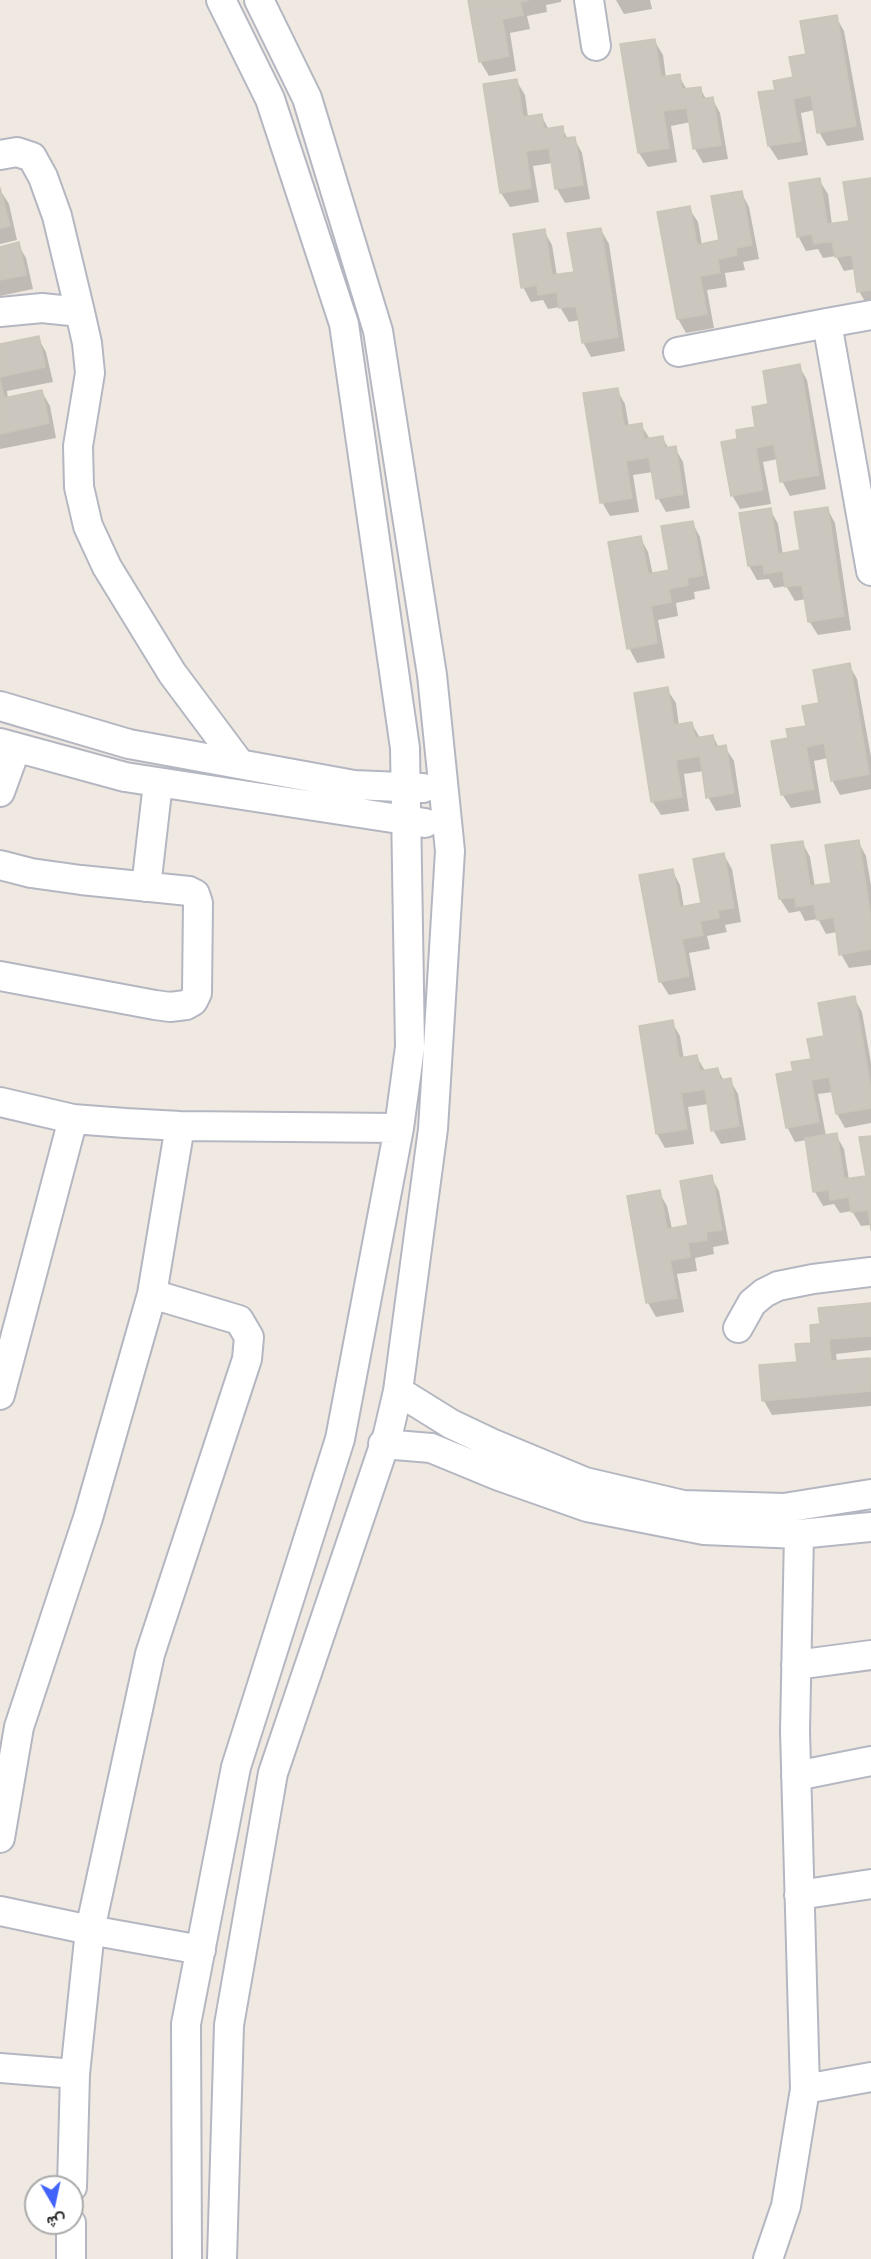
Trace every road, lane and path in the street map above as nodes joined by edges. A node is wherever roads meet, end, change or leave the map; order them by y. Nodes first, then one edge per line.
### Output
1 (222, 0) edge
2 (259, 0) edge
3 (589, 0) edge
4 (596, 46) dead end
5 (0, 154) edge
6 (0, 312) edge
7 (80, 312) junction
8 (871, 315) edge
9 (827, 323) junction
10 (678, 352) dead end
11 (871, 571) edge
12 (0, 706) edge
13 (8, 746) edge
14 (240, 764) junction
15 (158, 783) junction
16 (443, 787) junction
17 (405, 789) junction
18 (0, 792) edge
19 (406, 821) junction
20 (447, 825) junction
21 (0, 865) edge
22 (146, 887) junction
23 (0, 976) edge
24 (0, 1102) edge
25 (73, 1119) junction
26 (180, 1126) junction
27 (399, 1128) junction
28 (871, 1272) edge
29 (152, 1294) junction
30 (738, 1328) dead end
31 (398, 1391) junction
32 (0, 1395) edge
33 (383, 1444) junction
34 (871, 1494) edge
35 (871, 1527) edge
36 (799, 1534) junction
37 (871, 1655) edge
38 (796, 1665) junction
39 (871, 1761) edge
40 (796, 1776) junction
41 (0, 1838) edge
42 (871, 1884) edge
43 (799, 1896) junction
44 (0, 1911) edge
45 (90, 1930) junction
46 (201, 1950) junction
47 (0, 2068) edge
48 (75, 2074) junction
49 (871, 2077) edge
50 (805, 2089) junction
51 (72, 2175) edge
52 (71, 2235) edge
53 (71, 2259) edge
54 (187, 2259) edge
55 (222, 2259) edge
56 (768, 2259) edge

1 - 17 street
2 - 16 street
3 - 4 street
5 - 7 street
6 - 7 street
7 - 14 street
8 - 9 street
9 - 10 street
9 - 11 street
12 - 14 street
13 - 15 street
13 - 18 street
14 - 17 street
15 - 19 street
15 - 22 street
16 - 17 street
16 - 20 street
17 - 19 street
19 - 20 street
19 - 27 street
20 - 31 street
21 - 22 street
22 - 23 street
24 - 25 street
25 - 26 street
25 - 32 street
26 - 27 street
26 - 29 street
27 - 46 street
28 - 30 street
29 - 41 street
29 - 45 street
31 - 33 street
31 - 34 street
33 - 36 street
33 - 55 street
35 - 36 street
36 - 38 street
37 - 38 street
38 - 40 street
39 - 40 street
40 - 43 street
42 - 43 street
43 - 50 street
44 - 45 street
45 - 46 street
45 - 48 street
46 - 54 street
47 - 48 street
48 - 51 street
49 - 50 street
50 - 56 street
52 - 53 street

